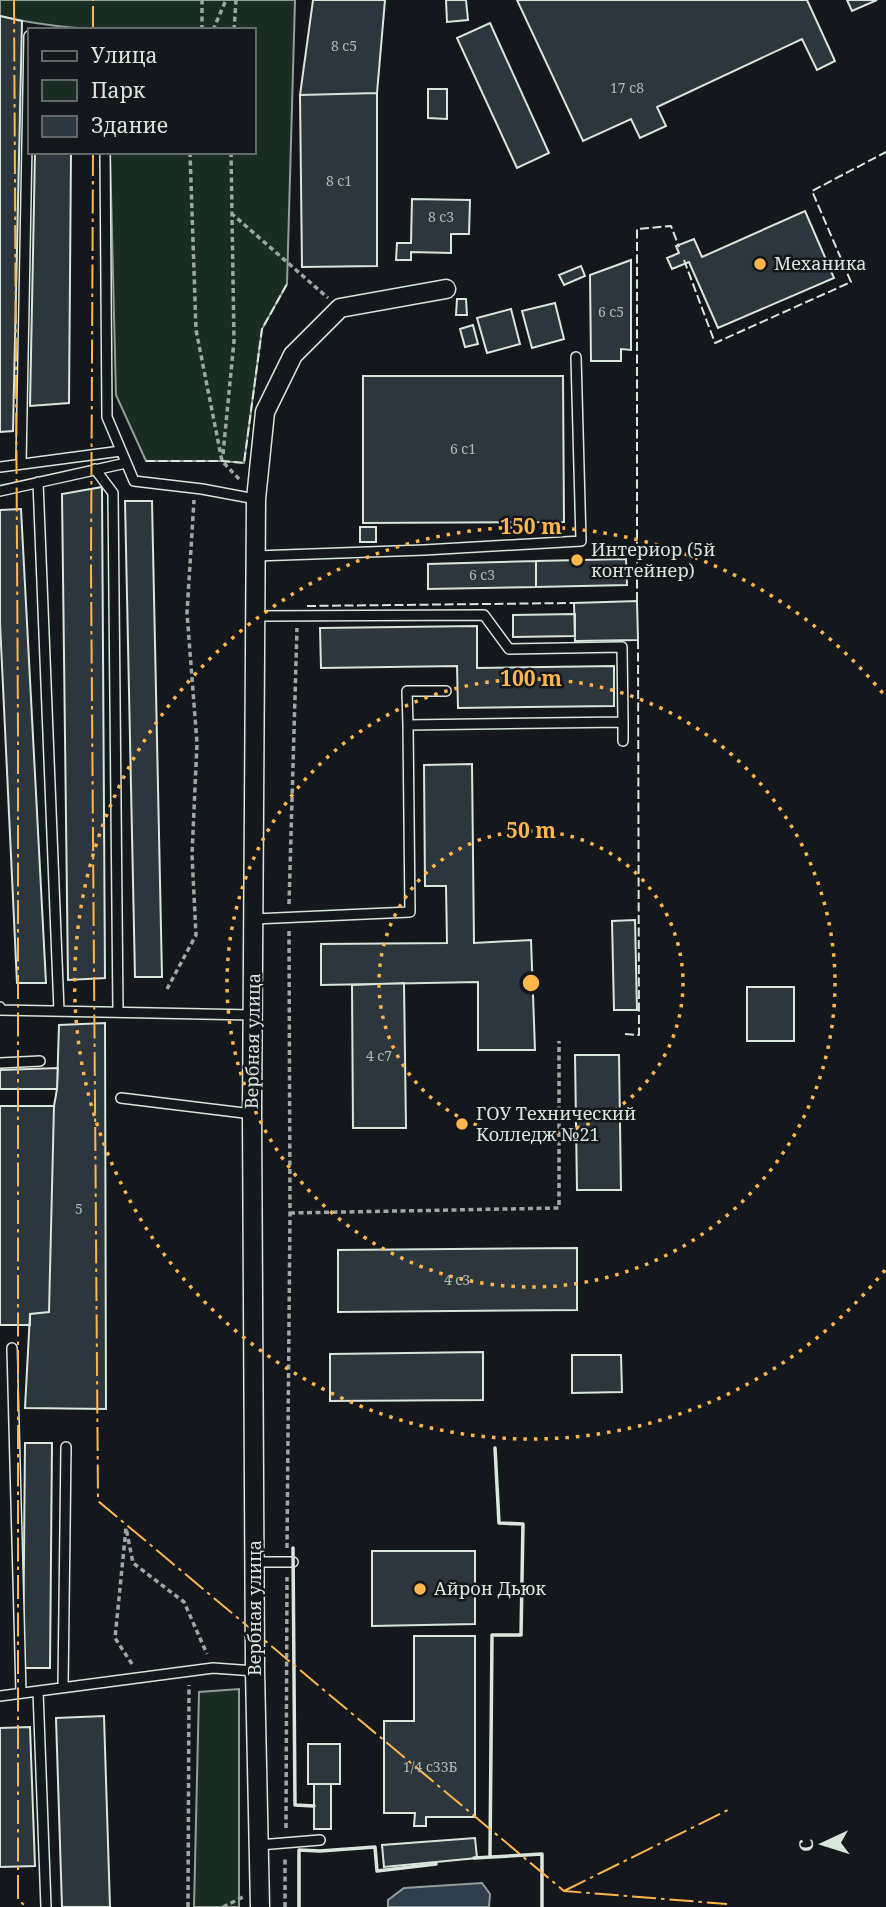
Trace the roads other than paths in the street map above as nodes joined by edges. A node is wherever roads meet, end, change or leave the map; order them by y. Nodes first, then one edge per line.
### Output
1 (28, 90) edge
2 (105, 154) edge
3 (446, 289) dead end
4 (576, 357) dead end
5 (121, 450) junction
6 (126, 463) junction
7 (21, 464) junction
8 (0, 467) edge
9 (95, 470) junction
10 (37, 482) junction
11 (0, 491) edge
12 (256, 499) junction
13 (256, 556) junction
14 (256, 616) junction
15 (446, 691) dead end
16 (623, 722) junction
17 (408, 725) junction
18 (623, 741) dead end
19 (254, 919) junction
20 (0, 1007) edge
21 (59, 1011) junction
22 (118, 1012) junction
23 (253, 1015) junction
24 (40, 1061) dead end
25 (0, 1063) edge
26 (121, 1098) dead end
27 (252, 1114) junction
28 (12, 1348) dead end
29 (66, 1447) dead end
30 (255, 1562) junction
31 (290, 1562) road end
32 (255, 1671) junction
33 (63, 1687) junction
34 (38, 1691) junction
35 (21, 1693) junction
36 (0, 1696) edge
37 (320, 1840) dead end
38 (259, 1845) junction
39 (46, 1907) edge
40 (260, 1907) edge

1 - 7 lane
2 - 5 lane
3 - 12 street, Вербная улица
4 - 13 lane
5 - 6 lane
5 - 7 lane
6 - 9 lane
6 - 12 lane
7 - 8 lane
9 - 10 lane
9 - 22 lane
10 - 11 lane
10 - 21 lane
12 - 13 street, Вербная улица
13 - 14 street, Вербная улица
14 - 16 lane
14 - 19 street, Вербная улица
15 - 17 lane
16 - 17 lane
16 - 18 lane
17 - 19 lane
19 - 23 street, Вербная улица
20 - 21 lane
21 - 22 lane
22 - 23 lane
23 - 27 street, Вербная улица
24 - 25 lane
26 - 27 lane
27 - 30 street, Вербная улица
28 - 35 lane
29 - 33 lane
30 - 31 lane
30 - 32 street, Вербная улица
32 - 33 lane
32 - 38 street, Вербная улица
33 - 34 lane
34 - 35 lane
34 - 39 lane
35 - 36 lane
37 - 38 lane
38 - 40 street, Вербная улица

